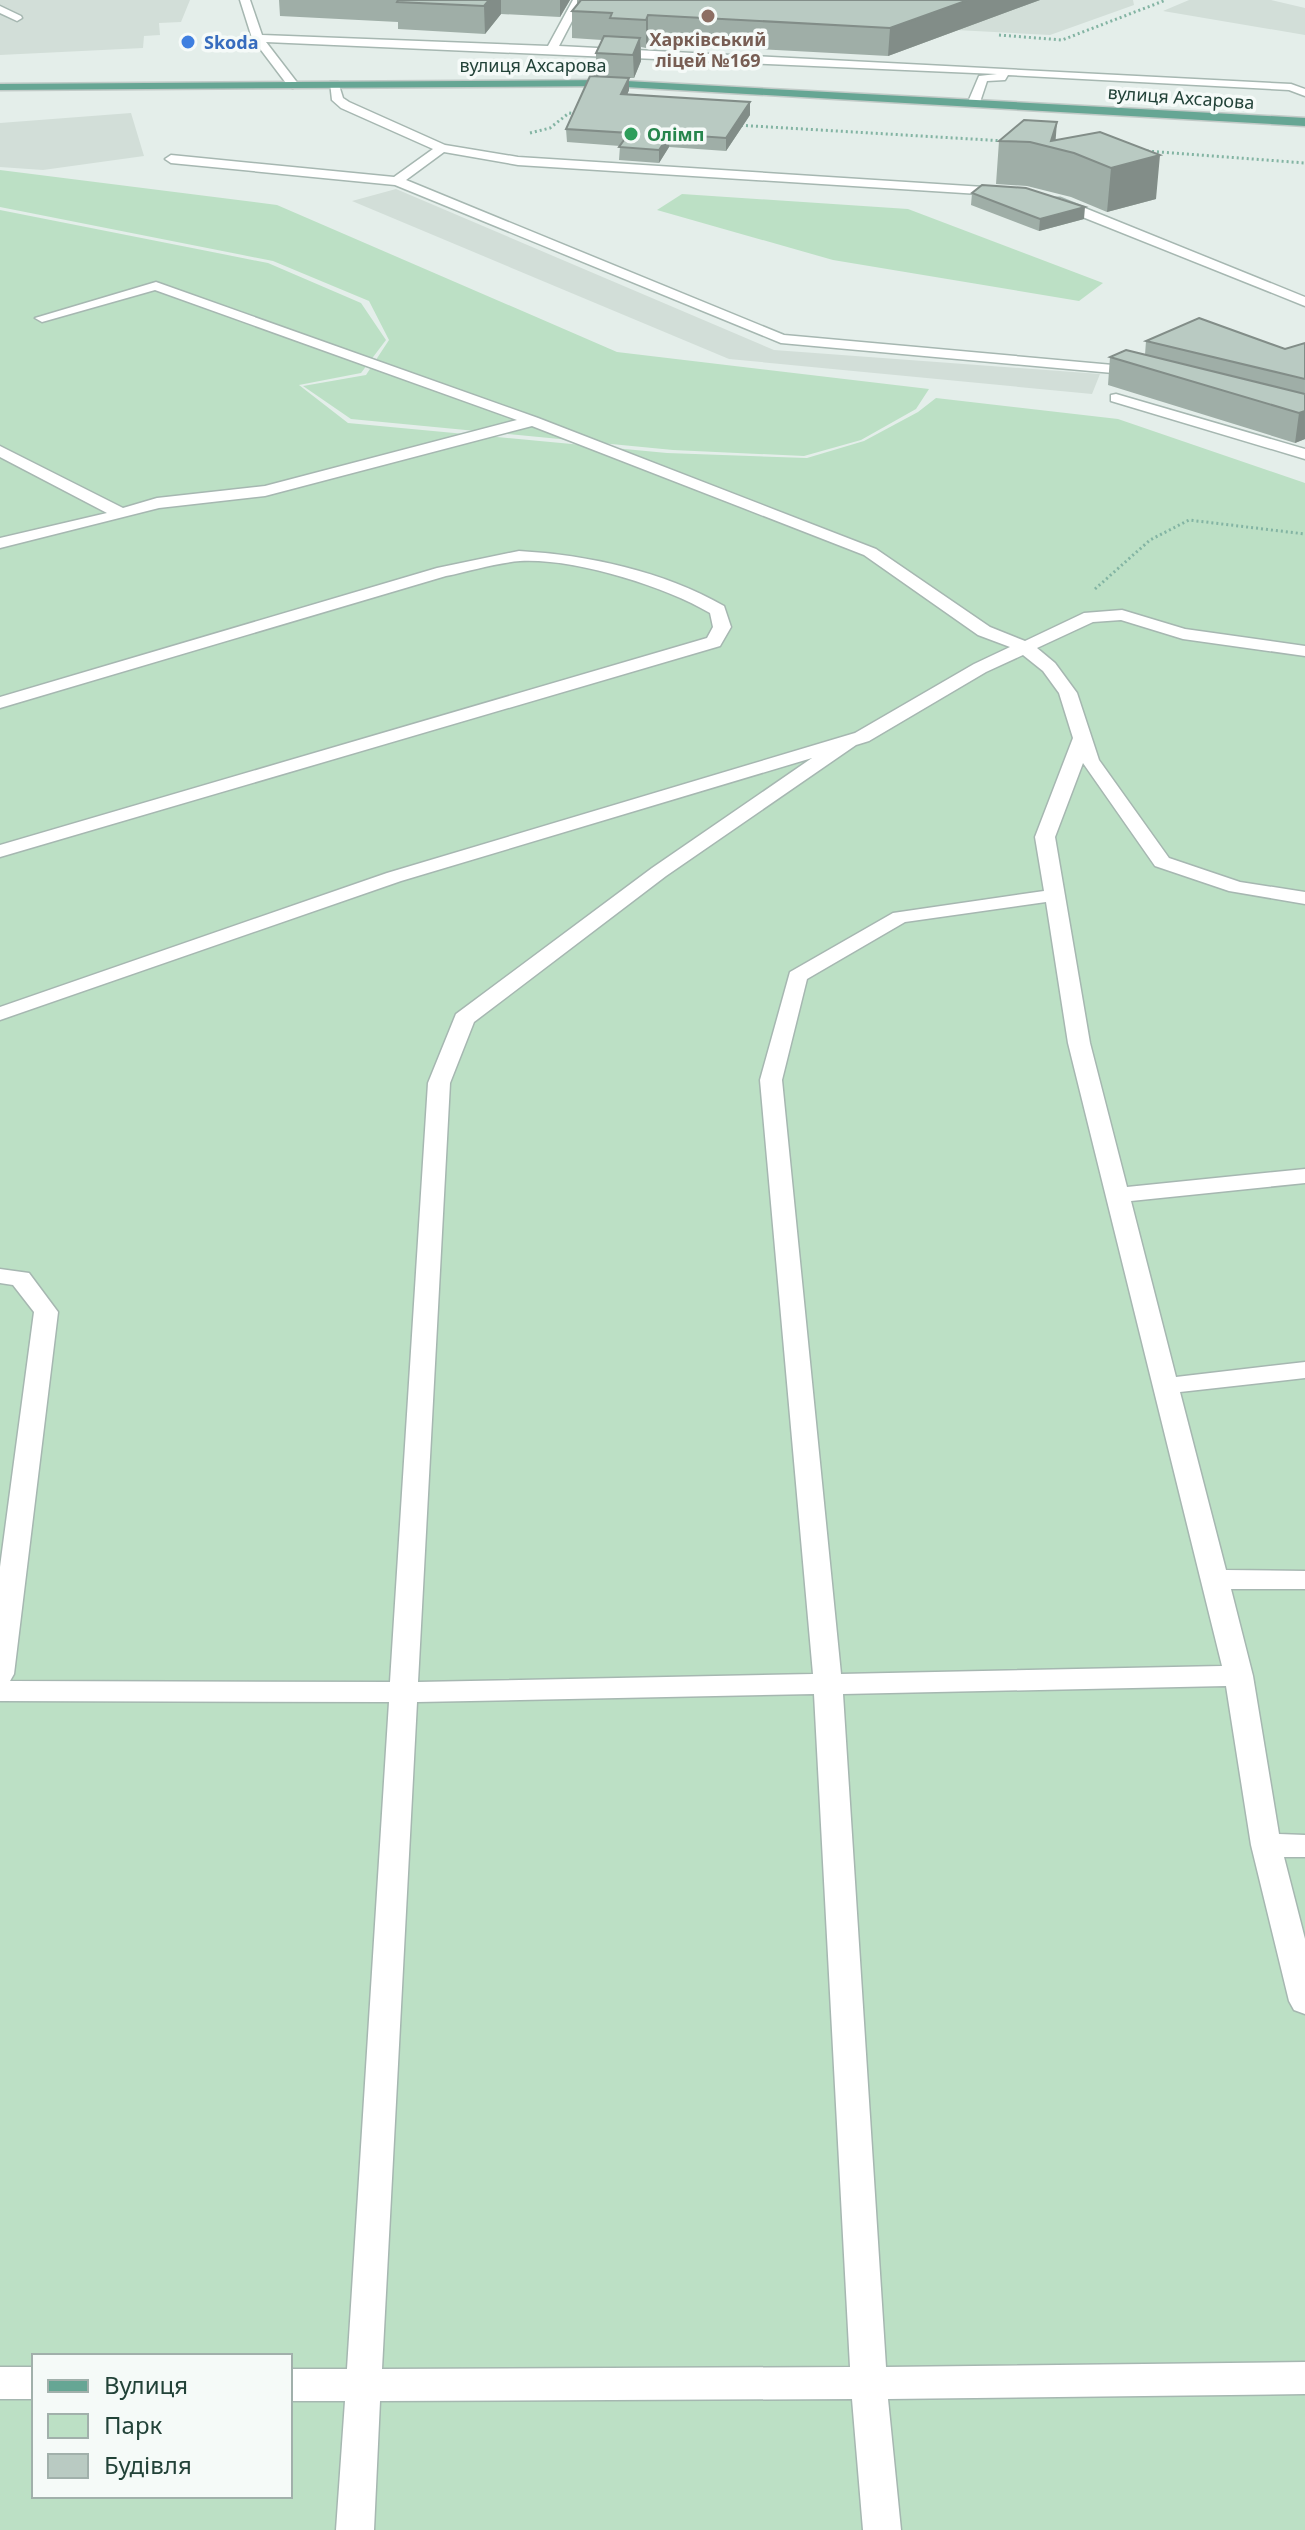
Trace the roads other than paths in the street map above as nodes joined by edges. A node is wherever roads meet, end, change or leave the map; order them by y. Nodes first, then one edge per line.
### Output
1 (245, 0) edge
2 (578, 0) edge
3 (0, 9) edge
4 (17, 18) dead end
5 (258, 38) junction
6 (553, 47) junction
7 (1004, 71) junction
8 (334, 84) junction
9 (293, 85) junction
10 (0, 87) edge
11 (1305, 93) edge
12 (974, 102) junction
13 (1305, 122) edge
14 (442, 148) junction
15 (171, 159) dead end
16 (397, 181) junction
17 (1305, 302) edge
18 (42, 318) dead end
19 (1157, 380) edge
20 (1116, 398) edge
21 (533, 421) junction
22 (0, 451) edge
23 (1305, 454) edge
24 (122, 514) junction
25 (0, 543) edge
26 (1029, 645) junction
27 (1305, 651) edge
28 (0, 703) edge
29 (1083, 737) junction
30 (849, 741) junction
31 (0, 851) edge
32 (1055, 895) junction
33 (1305, 898) edge
34 (0, 1014) edge
35 (1305, 1176) edge
36 (1118, 1195) junction
37 (0, 1276) edge
38 (1305, 1370) edge
39 (1167, 1386) junction
40 (1215, 1579) junction
41 (1305, 1580) edge
42 (0, 1674) edge
43 (1239, 1676) junction
44 (828, 1682) junction
45 (0, 1691) edge
46 (406, 1692) junction
47 (1266, 1845) junction
48 (1305, 1846) edge
49 (1305, 2001) edge
50 (1305, 2378) edge
51 (0, 2383) edge
52 (32, 2383) edge
53 (869, 2383) junction
54 (292, 2385) edge
55 (365, 2385) junction
56 (355, 2530) edge
57 (882, 2530) edge

1 - 5 street
2 - 6 street
3 - 4 street
5 - 6 street
5 - 9 street
6 - 7 street
7 - 11 street
7 - 12 street
8 - 9 main road, вулиця Ахсарова
8 - 12 main road, вулиця Ахсарова
8 - 14 street
9 - 10 main road, вулиця Ахсарова
12 - 13 main road, вулиця Ахсарова
14 - 16 street
14 - 17 street
15 - 16 street
16 - 19 street
18 - 21 street
20 - 23 street
21 - 24 street
21 - 26 street
22 - 24 street
24 - 25 street
26 - 27 street
26 - 29 street
26 - 30 street
28 - 31 street
29 - 32 street
29 - 33 street
30 - 34 street
30 - 46 street
32 - 36 street
32 - 44 street
35 - 36 street
36 - 39 street
37 - 42 street
38 - 39 street
39 - 40 street
40 - 41 street
40 - 43 street
43 - 44 street
43 - 47 street
44 - 46 street
44 - 53 street
45 - 46 street
46 - 55 street
47 - 48 street
47 - 49 street
50 - 53 street
51 - 52 street
53 - 55 street
53 - 57 street
54 - 55 street
55 - 56 street

